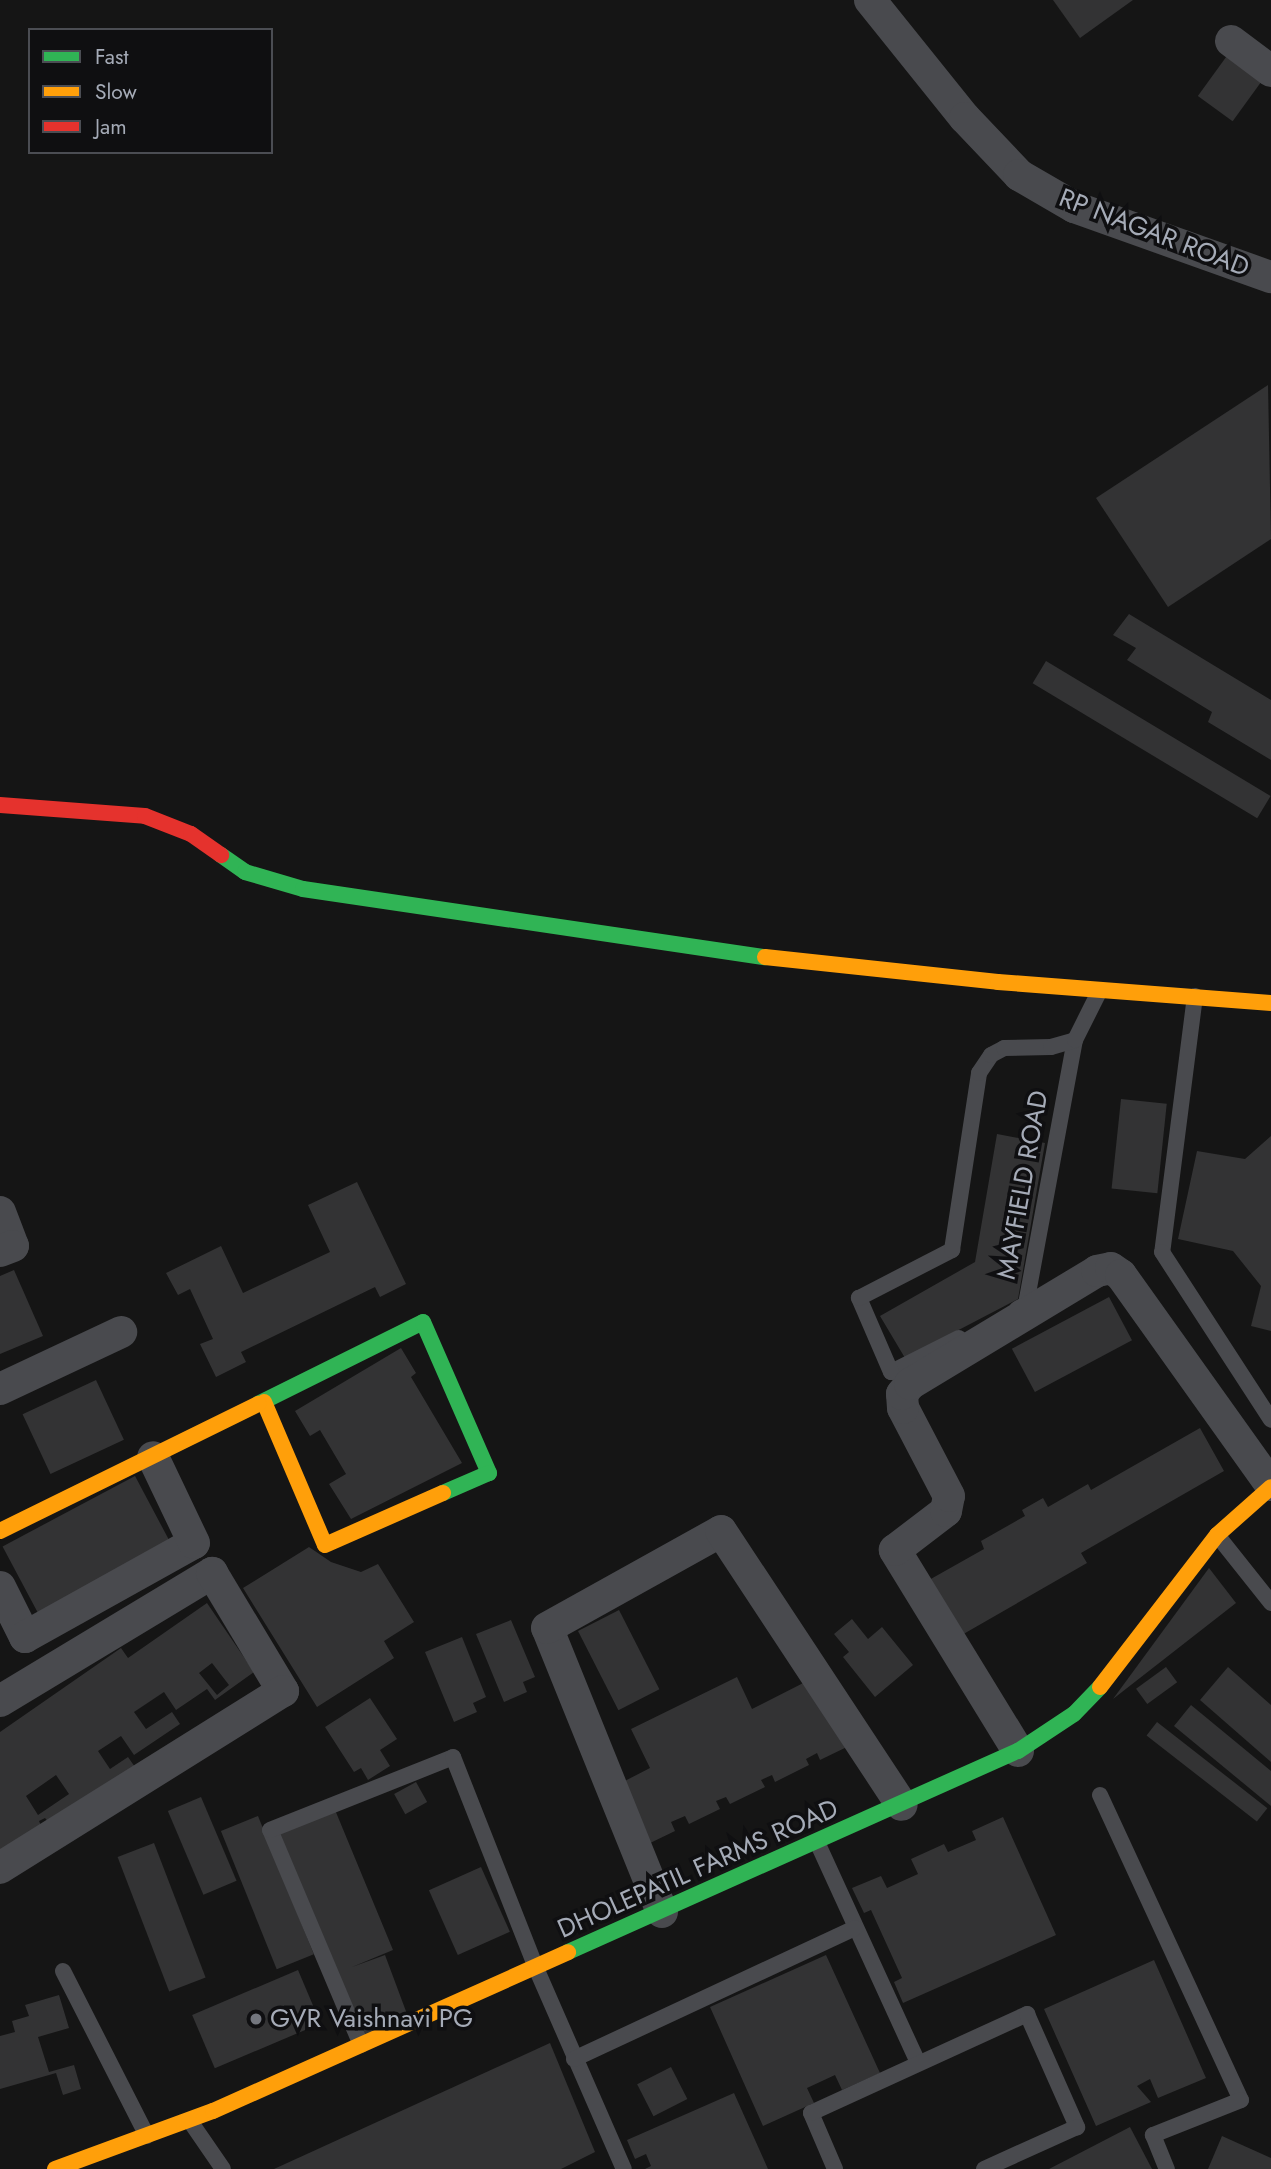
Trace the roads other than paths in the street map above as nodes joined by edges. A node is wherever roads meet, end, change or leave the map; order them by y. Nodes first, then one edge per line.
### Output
1 (870, 0) edge
2 (1231, 41) dead end
3 (1271, 71) edge
4 (1271, 277) edge
5 (0, 805) edge
6 (1101, 988) junction
7 (1195, 996) junction
8 (1271, 1003) edge
9 (1075, 1040) junction
10 (0, 1212) edge
11 (0, 1251) edge
12 (121, 1332) dead end
13 (0, 1389) edge
14 (264, 1402) junction
15 (1271, 1420) edge
16 (153, 1457) junction
17 (1271, 1486) edge
18 (0, 1531) edge
19 (1217, 1535) junction
20 (0, 1587) edge
21 (1271, 1603) edge
22 (0, 1701) edge
23 (1018, 1751) junction
24 (1100, 1795) dead end
25 (902, 1805) junction
26 (817, 1842) junction
27 (0, 1868) edge
28 (662, 1912) junction
29 (855, 1928) junction
30 (536, 1968) junction
31 (63, 1971) dead end
32 (361, 2045) junction
33 (575, 2059) junction
34 (918, 2063) junction
35 (190, 2121) junction
36 (148, 2138) junction
37 (55, 2169) edge
38 (223, 2169) edge
39 (624, 2169) edge
40 (835, 2169) edge
41 (984, 2169) edge
42 (1167, 2169) edge

1 - 4 street, RP NAGAR ROAD
2 - 3 street
5 - 6 street
6 - 7 street
6 - 9 lane, MAYFIELD ROAD
7 - 8 street
7 - 15 lane
9 - 9 lane, MAYFIELD ROAD
10 - 11 street
12 - 13 street
14 - 14 street
14 - 16 street
16 - 18 street
16 - 20 street
17 - 19 street, DHOLEPATIL FARMS ROAD
17 - 23 street
19 - 21 lane
19 - 23 street, DHOLEPATIL FARMS ROAD
22 - 27 street
23 - 25 street, DHOLEPATIL FARMS ROAD
24 - 42 lane
25 - 26 street, DHOLEPATIL FARMS ROAD
25 - 28 street
26 - 28 street, DHOLEPATIL FARMS ROAD
26 - 29 lane
28 - 30 street, DHOLEPATIL FARMS ROAD
29 - 33 lane
29 - 34 lane
30 - 32 street, DHOLEPATIL FARMS ROAD
30 - 32 lane
30 - 33 lane
31 - 36 lane
32 - 35 street, DHOLEPATIL FARMS ROAD
33 - 39 lane
34 - 40 lane
34 - 41 lane
35 - 36 street, DHOLEPATIL FARMS ROAD
35 - 38 lane
36 - 37 street, DHOLEPATIL FARMS ROAD

